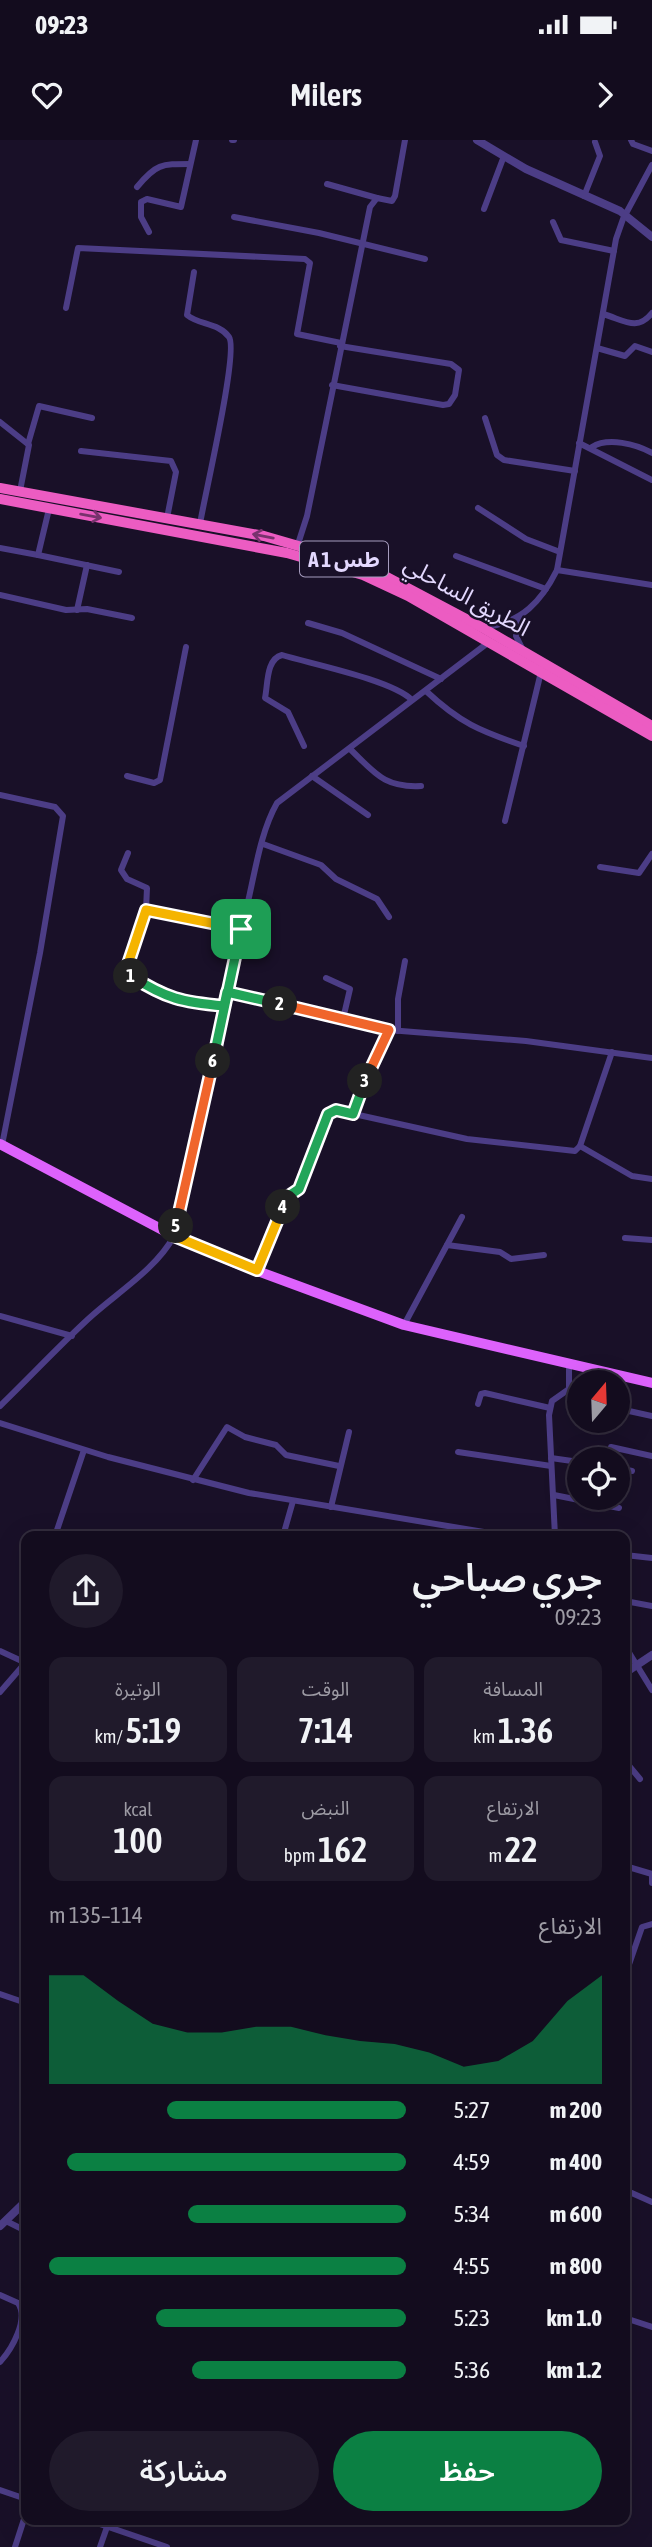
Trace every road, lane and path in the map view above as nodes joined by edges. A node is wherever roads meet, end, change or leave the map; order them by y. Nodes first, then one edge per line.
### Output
1 (196, 140) edge
2 (404, 140) edge
3 (477, 140) edge
4 (631, 140) edge
5 (595, 142) edge
6 (652, 151) edge
7 (504, 156) junction
8 (190, 164) junction
9 (652, 165) edge
10 (327, 184) dead end
11 (137, 187) dead end
12 (584, 196) junction
13 (377, 198) junction
14 (484, 209) dead end
15 (625, 215) junction
16 (234, 217) dead end
17 (552, 222) dead end
18 (149, 232) dead end
19 (652, 237) edge
20 (363, 245) junction
21 (614, 251) junction
22 (425, 259) dead end
23 (194, 272) dead end
24 (66, 308) dead end
25 (652, 313) edge
26 (603, 314) junction
27 (340, 345) junction
28 (597, 348) junction
29 (652, 352) edge
30 (332, 385) junction
31 (92, 418) dead end
32 (485, 418) dead end
33 (0, 422) edge
34 (579, 443) junction
35 (28, 444) junction
36 (592, 447) junction
37 (81, 451) dead end
38 (652, 453) edge
39 (575, 471) junction
40 (652, 480) edge
41 (0, 488) edge
42 (20, 491) junction
43 (0, 499) edge
44 (478, 508) dead end
45 (49, 509) junction
46 (167, 518) junction
47 (200, 524) junction
48 (298, 544) junction
49 (0, 548) edge
50 (560, 552) junction
51 (38, 555) junction
52 (456, 556) dead end
53 (87, 565) junction
54 (557, 570) junction
55 (119, 572) dead end
56 (652, 585) edge
57 (547, 589) junction
58 (0, 595) edge
59 (77, 610) junction
60 (521, 616) junction
61 (132, 618) dead end
62 (308, 623) dead end
63 (484, 628) junction
64 (489, 642) junction
65 (186, 647) dead end
66 (525, 652) junction
67 (541, 672) junction
68 (441, 679) junction
69 (426, 691) junction
70 (412, 700) junction
71 (652, 726) edge
72 (652, 736) edge
73 (304, 746) dead end
74 (524, 746) junction
75 (350, 749) junction
76 (127, 776) dead end
77 (312, 776) junction
78 (421, 786) dead end
79 (0, 795) edge
80 (368, 815) dead end
81 (505, 821) dead end
82 (263, 844) junction
83 (128, 853) dead end
84 (652, 854) edge
85 (600, 867) dead end
86 (146, 910) junction
87 (389, 917) dead end
88 (241, 929) junction
89 (405, 961) dead end
90 (326, 978) dead end
91 (227, 992) junction
92 (224, 1006) junction
93 (344, 1019) junction
94 (389, 1030) junction
95 (398, 1031) junction
96 (612, 1052) junction
97 (652, 1058) edge
98 (353, 1114) junction
99 (1, 1145) edge
100 (580, 1146) junction
101 (652, 1179) edge
102 (462, 1217) dead end
103 (174, 1236) junction
104 (625, 1238) dead end
105 (652, 1240) edge
106 (447, 1245) junction
107 (544, 1255) dead end
108 (257, 1270) junction
109 (0, 1316) edge
110 (404, 1325) junction
111 (72, 1336) junction
112 (569, 1364) junction
113 (652, 1383) edge
114 (478, 1404) dead end
115 (0, 1406) edge
116 (550, 1408) junction
117 (630, 1411) edge
118 (652, 1416) edge
119 (0, 1423) edge
120 (349, 1432) dead end
121 (84, 1450) junction
122 (630, 1451) edge
123 (458, 1452) dead end
124 (652, 1456) edge
125 (551, 1462) junction
126 (567, 1462) edge
127 (339, 1466) junction
128 (194, 1479) junction
129 (554, 1495) junction
130 (567, 1498) edge
131 (293, 1501) junction
132 (331, 1507) junction
133 (57, 1531) edge
134 (284, 1531) edge
135 (477, 1531) edge
136 (555, 1531) edge
137 (630, 1556) edge
138 (652, 1558) edge
139 (630, 1602) edge
140 (652, 1606) edge
141 (0, 1651) edge
142 (652, 1655) edge
143 (630, 1656) edge
144 (21, 1660) edge
145 (635, 1666) junction
146 (21, 1668) edge
147 (630, 1670) edge
148 (652, 1690) edge
149 (0, 1692) edge
150 (630, 1767) edge
151 (640, 1779) dead end
152 (630, 1867) edge
153 (652, 1874) edge
154 (652, 1883) edge
155 (652, 1924) edge
156 (630, 1962) edge
157 (0, 1994) edge
158 (21, 2001) edge
159 (630, 2192) edge
160 (652, 2202) edge
161 (21, 2206) edge
162 (3, 2224) edge
163 (21, 2229) edge
164 (0, 2295) edge
165 (21, 2310) edge
166 (21, 2315) edge
167 (630, 2320) edge
168 (652, 2328) edge
169 (0, 2362) edge
170 (0, 2490) edge
171 (21, 2497) edge
172 (22, 2525) edge
173 (104, 2525) edge
174 (107, 2526) junction
175 (15, 2547) edge
176 (100, 2547) edge
177 (167, 2547) edge

1 - 8 street
2 - 13 street
3 - 7 street
4 - 6 street
5 - 12 street
7 - 12 street
7 - 14 street
8 - 11 street
8 - 18 street
9 - 15 street
10 - 13 street
12 - 15 street
13 - 20 street
15 - 19 street
15 - 21 street
16 - 20 street
17 - 21 street
20 - 22 street
20 - 27 street
21 - 26 street
23 - 47 street
24 - 27 street
25 - 26 street
26 - 28 street
27 - 30 street
27 - 30 street
28 - 29 street
28 - 34 street
30 - 48 street
31 - 35 street
32 - 39 street
33 - 35 street
34 - 36 street
34 - 39 street
35 - 42 street
36 - 38 street
36 - 40 street
37 - 46 street
39 - 50 street
41 - 42 highway, الطريق الساحلي / A 1 طس
42 - 46 highway, الطريق الساحلي / A 1 طس
43 - 45 highway, الطريق الساحلي / A 1 طس
44 - 50 street
45 - 51 street
45 -> 64 highway, الطريق الساحلي / A 1 طس
46 - 47 highway, الطريق الساحلي / A 1 طس
48 -> 47 highway, الطريق الساحلي / A 1 طس
48 - 63 highway, الطريق الساحلي / A 1 طس
49 - 51 street
50 - 54 street
51 - 53 street
52 - 57 street
53 - 55 street
53 - 59 street
54 - 56 street
54 - 57 street
57 - 60 street
58 - 59 street
59 - 61 street
60 - 63 street
60 - 66 street
62 - 68 street
63 - 66 highway, الطريق الساحلي / A 1 طس
64 - 67 highway, الطريق الساحلي / A 1 طس
64 - 68 street
65 - 76 street
66 - 71 highway, الطريق الساحلي / A 1 طس
67 - 72 highway, الطريق الساحلي / A 1 طس
67 - 74 street
68 - 69 street
69 - 70 street
69 - 74 street
70 - 73 street
70 - 75 street
74 - 81 street
75 - 77 street
75 - 78 street
77 - 80 street
77 - 82 street
79 - 99 street
82 - 87 street
82 - 88 street
83 - 86 street
84 - 85 street
86 - 88 street
86 - 92 street
88 - 91 street
89 - 95 street
90 - 93 street
91 - 92 street
91 - 93 street
92 - 103 street
93 - 94 street
94 - 95 street
94 - 98 street
95 - 96 street
96 - 97 street
96 - 100 street
98 - 100 street
98 - 108 street
99 - 103 main road
100 - 101 street
102 - 106 street
103 - 108 main road
103 - 111 street
104 - 105 street
106 - 107 street
106 - 110 street
108 - 110 main road
109 - 111 street
110 - 112 main road
111 - 115 street
112 - 113 main road
112 - 116 street
114 - 116 street
116 - 125 street
117 - 118 street
119 - 121 street
120 - 127 street
121 - 128 street
121 - 133 street
122 - 124 street
123 - 125 street
125 - 126 street
125 - 129 street
127 - 128 street
127 - 132 street
128 - 131 street
129 - 130 street
129 - 136 street
131 - 132 street
131 - 134 street
132 - 135 street
137 - 138 street
139 - 140 street
141 - 144 street
142 - 145 street
143 - 145 street
145 - 147 street
145 - 148 street
146 - 149 street
150 - 151 street
152 - 153 street
153 - 154 street
155 - 156 street
157 - 158 street
159 - 160 street
161 - 162 street
162 - 163 street
164 - 165 street
166 - 169 street
167 - 168 street
170 - 171 street
172 - 175 street
173 - 174 street
174 - 176 street
174 - 177 street

